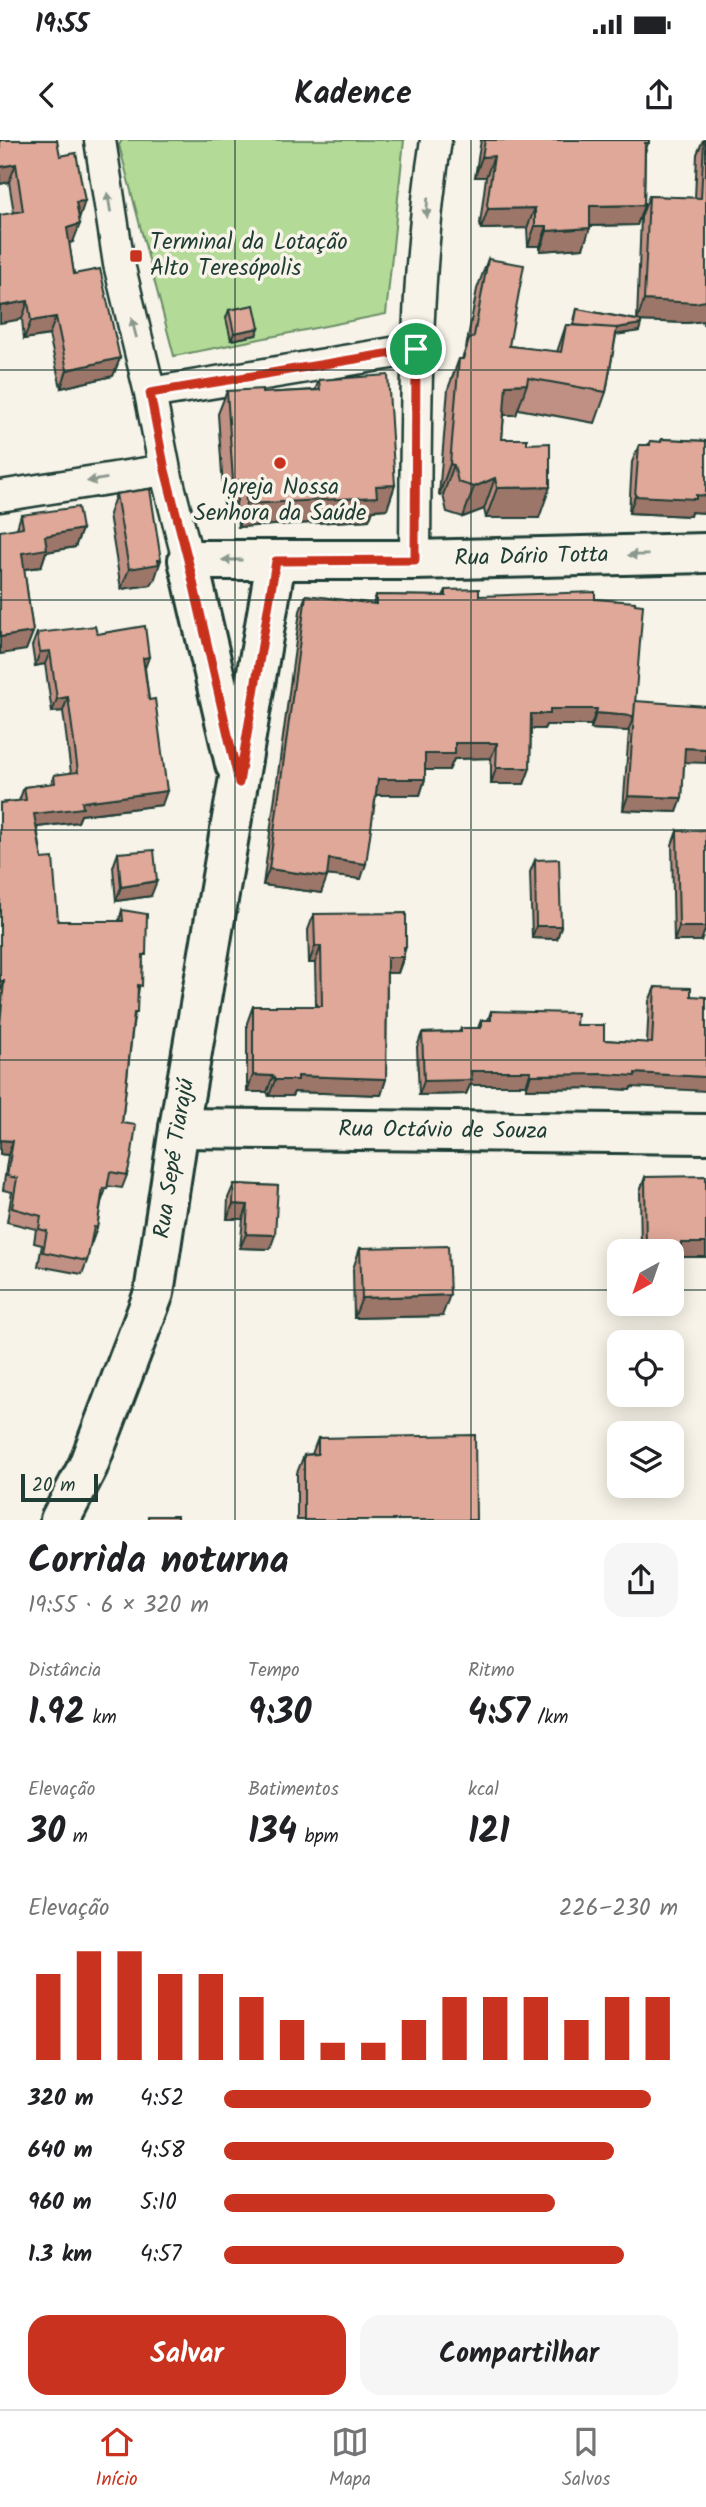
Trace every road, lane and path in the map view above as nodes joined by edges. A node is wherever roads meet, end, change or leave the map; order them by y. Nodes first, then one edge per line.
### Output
1 (100, 140) edge
2 (436, 140) edge
3 (416, 349) junction
4 (150, 393) junction
5 (165, 470) junction
6 (0, 495) edge
7 (706, 553) edge
8 (188, 560) junction
9 (415, 560) junction
10 (276, 561) junction
11 (239, 783) junction
12 (179, 1128) junction
13 (706, 1134) edge
14 (60, 1520) edge

4 -> 1 street, Rua Sepé Tiarajú
2 -> 3 street
3 - 4 street
3 - 9 street
4 - 5 street, Rua Sepé Tiarajú
5 -> 6 street
5 - 8 street, Rua Sepé Tiarajú
7 -> 9 street, Rua Dário Totta
10 -> 8 street, Rua Dário Totta
8 - 11 street, Rua Sepé Tiarajú
9 - 10 street, Rua Dário Totta
10 - 11 street, Rua Sepé Tiarajú
11 - 12 street, Rua Sepé Tiarajú
12 - 13 street, Rua Octávio de Souza
12 - 14 street, Rua Sepé Tiarajú

